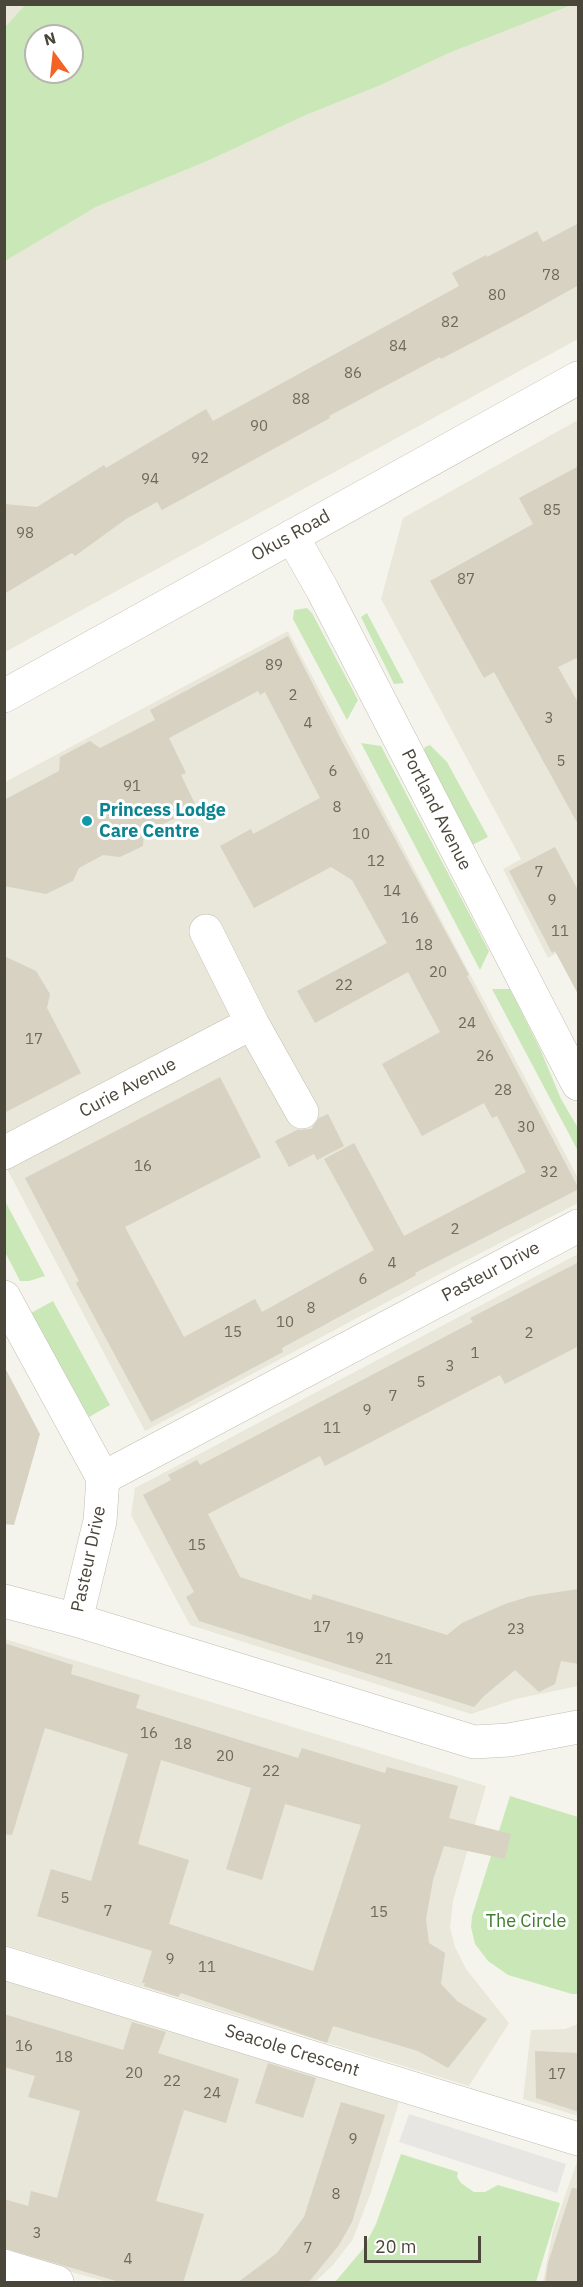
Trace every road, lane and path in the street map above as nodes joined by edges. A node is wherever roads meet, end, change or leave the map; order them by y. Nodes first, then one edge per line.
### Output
1 (579, 378) edge
2 (292, 536) junction
3 (4, 696) edge
4 (206, 931) dead end
5 (252, 1023) junction
6 (579, 1084) edge
7 (302, 1112) dead end
8 (4, 1153) edge
9 (579, 1226) edge
10 (4, 1297) edge
11 (103, 1478) junction
12 (4, 1601) edge
13 (76, 1620) junction
14 (579, 1727) edge
15 (4, 1963) edge
16 (579, 2139) edge
17 (4, 2266) edge
18 (57, 2283) edge

1 - 2 street, Okus Road
2 - 3 street, Okus Road
2 - 6 street, Portland Avenue
4 - 5 street
5 - 7 street
5 - 8 street, Curie Avenue
9 - 11 street, Pasteur Drive
10 - 11 street
11 - 13 street, Pasteur Drive
12 - 13 street
13 - 14 street, Pasteur Drive
15 - 16 street, Seacole Crescent
17 - 18 street

